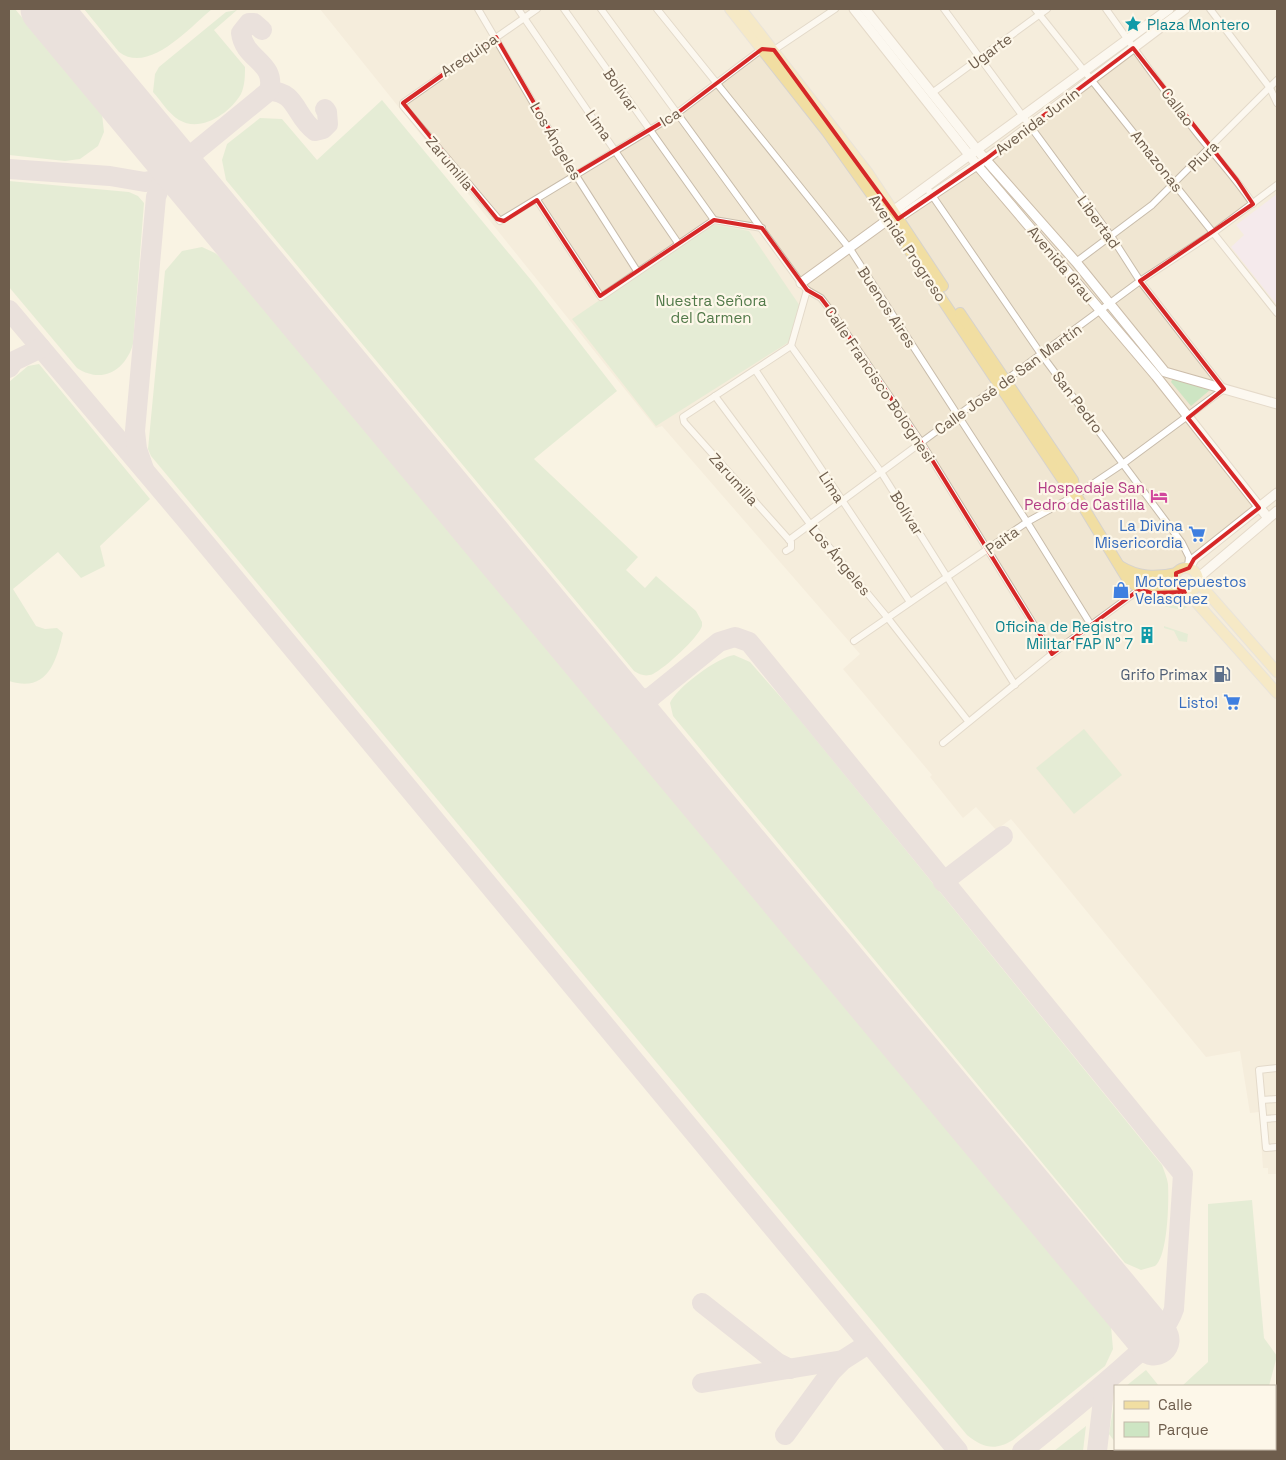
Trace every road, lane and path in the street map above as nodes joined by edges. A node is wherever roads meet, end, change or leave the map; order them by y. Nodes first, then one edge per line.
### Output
1 (478, 9) edge
2 (518, 9) edge
3 (537, 9) edge
4 (564, 9) edge
5 (601, 9) edge
6 (657, 9) edge
7 (730, 9) edge
8 (741, 9) edge
9 (835, 9) edge
10 (854, 9) edge
11 (865, 9) edge
12 (944, 9) edge
13 (1047, 9) edge
14 (1106, 9) edge
15 (1169, 9) edge
16 (1185, 9) edge
17 (1210, 9) edge
18 (1037, 12) edge
19 (524, 18) junction
20 (496, 37) junction
21 (1131, 44) junction
22 (762, 49) junction
23 (774, 50) junction
24 (979, 60) junction
25 (1086, 72) junction
26 (1092, 80) junction
27 (1277, 80) edge
28 (718, 84) junction
29 (1270, 88) junction
30 (932, 93) junction
31 (403, 103) joint
32 (1277, 103) edge
33 (676, 114) junction
34 (1023, 118) junction
35 (1029, 126) junction
36 (649, 129) junction
37 (1210, 148) junction
38 (616, 149) junction
39 (978, 151) junction
40 (970, 157) junction
41 (986, 159) junction
42 (977, 166) junction
43 (575, 174) junction
44 (1175, 184) junction
45 (1277, 185) edge
46 (927, 188) junction
47 (933, 196) junction
48 (537, 200) junction
49 (1252, 204) junction
50 (890, 219) junction
51 (714, 220) junction
52 (500, 221) joint
53 (762, 228) junction
54 (1213, 233) junction
55 (1111, 236) junction
56 (678, 243) junction
57 (850, 249) junction
58 (1076, 262) junction
59 (637, 271) junction
60 (1140, 281) junction
61 (801, 282) junction
62 (807, 290) junction
63 (1110, 303) junction
64 (1100, 311) junction
65 (1277, 313) edge
66 (791, 346) junction
67 (1042, 354) junction
68 (756, 371) junction
69 (1002, 382) junction
70 (1224, 389) junction
71 (715, 396) junction
72 (1277, 404) edge
73 (958, 416) junction
74 (1188, 418) junction
75 (922, 442) junction
76 (1124, 463) junction
77 (881, 472) junction
78 (1277, 493) edge
79 (1076, 495) junction
80 (841, 501) junction
81 (1259, 508) junction
82 (1277, 510) edge
83 (1268, 518) junction
84 (1027, 522) junction
85 (810, 524) junction
86 (789, 540) junction
87 (987, 550) junction
88 (786, 551) dead end
89 (1116, 564) junction
90 (1188, 568) junction
91 (1176, 573) junction
92 (947, 577) junction
93 (1198, 580) junction
94 (1140, 589) junction
95 (1186, 592) junction
96 (910, 602) junction
97 (1226, 615) junction
98 (888, 617) junction
99 (1091, 624) junction
100 (1216, 624) junction
101 (854, 641) dead end
102 (1052, 654) junction
103 (1261, 654) junction
104 (1251, 663) junction
105 (1277, 672) edge
106 (1015, 685) junction
107 (1277, 693) edge
108 (968, 721) junction
109 (943, 743) dead end
110 (1277, 1068) edge
111 (1277, 1099) edge
112 (1262, 1100) junction
113 (1277, 1118) edge
114 (1264, 1119) junction
115 (1277, 1147) edge

1 - 20 street, Los Ángeles
2 - 19 street, Lima
3 - 19 street, Arequipa
4 - 36 street, Bolívar
5 - 33 street, Calle Francisco Bolognesi
6 - 28 street, Buenos Aires
7 - 22 main road, Avenida Progreso
8 - 23 main road, Avenida Progreso
9 - 23 street
10 - 40 street, Avenida Grau
11 - 30 street, Avenida Grau
12 - 24 street, Libertad
13 - 18 street, Ugarte
14 - 21 street, Callao
15 - 21 street, Avenida Junín
16 - 21 street, Avenida Junín
17 - 29 street
18 - 24 street, Ugarte
18 - 25 street, Amazonas
19 - 20 street, Arequipa
19 - 38 street, Lima
20 - 31 street, Arequipa
20 - 43 street, Los Ángeles
21 - 25 street, Avenida Junín
21 - 26 street, Avenida Junín
21 - 37 street, Callao
22 - 23 street
22 - 28 street, Ica
22 - 50 main road, Avenida Progreso
23 - 50 main road, Avenida Progreso
24 - 30 street, Ugarte
24 - 34 street, Libertad
25 - 26 street, Amazonas
25 - 34 street, Avenida Junín
26 - 35 street, Avenida Junín
26 - 44 street, Amazonas
27 - 29 street, Piura
28 - 33 street, Ica
28 - 57 street, Buenos Aires
29 - 32 street
29 - 37 street, Piura
30 - 39 street, Avenida Grau
31 - 52 street, Zarumilla
33 - 36 street, Ica
33 - 53 street, Calle Francisco Bolognesi
34 - 35 street, Libertad
34 - 39 street, Avenida Junín
35 - 41 street, Avenida Junín
35 - 55 street, Libertad
36 - 38 street, Ica
36 - 51 street, Bolívar
37 - 44 street, Piura
37 - 49 street, Callao
38 - 43 street, Ica
38 - 56 street, Lima
39 - 40 street, Avenida Junín
39 - 41 street, Avenida Grau
40 - 42 street, Avenida Grau
40 - 46 street, Avenida Junín
41 - 42 street, Avenida Junín
41 - 58 street, Avenida Grau
42 - 47 street, Avenida Junín
42 - 64 street, Avenida Grau
43 - 48 street, Ica
43 - 59 street, Los Ángeles
44 - 54 street, Amazonas
44 - 55 street, Piura
45 - 49 street, Calle José de San Martín
46 - 47 street, San Pedro
46 - 50 street, Avenida Junín
47 - 50 street, Avenida Junín
47 - 67 street, San Pedro
48 - 52 street, Ica
48 - 59 street
49 - 54 street, Calle José de San Martín
50 - 57 street, Avenida Junín
50 - 69 main road, Avenida Progreso
51 - 53 street
51 - 56 street
53 - 61 street, Calle Francisco Bolognesi
54 - 60 street, Calle José de San Martín
54 - 65 street, Amazonas
55 - 58 street, Piura
55 - 60 street, Libertad
56 - 59 street
57 - 61 street, Avenida Junín
57 - 73 street, Buenos Aires
58 - 63 street, Avenida Grau
60 - 63 street, Calle José de San Martín
60 - 70 street, Libertad
61 - 62 street, Calle Francisco Bolognesi
62 - 66 street
62 - 75 street, Calle Francisco Bolognesi
63 - 64 street, Calle José de San Martín
63 - 70 street, Avenida Grau
64 - 67 street, Calle José de San Martín
64 - 74 street, Avenida Grau
66 - 68 street
66 - 77 street, Bolívar
67 - 69 street, Calle José de San Martín
67 - 76 street, San Pedro
68 - 71 street
68 - 80 street, Lima
69 - 73 street, Calle José de San Martín
69 - 79 main road, Avenida Progreso
70 - 72 street
70 - 74 street, Paita
71 - 85 street, Los Ángeles
71 - 86 street, Zarumilla
73 - 75 street, Calle José de San Martín
73 - 84 street, Buenos Aires
74 - 76 street, Paita
74 - 81 street, Avenida Grau
75 - 77 street, Calle José de San Martín
75 - 87 street, Calle Francisco Bolognesi
76 - 79 street, Paita
76 - 90 street, San Pedro
77 - 80 street, Calle José de San Martín
77 - 92 street, Bolívar
78 - 81 street
79 - 84 street, Paita
79 - 89 main road, Avenida Progreso
80 - 85 street, Calle José de San Martín
80 - 96 street, Lima
81 - 83 street, Avenida Grau
81 - 90 street
82 - 83 street
83 - 93 street
84 - 87 street, Paita
84 - 99 street, Buenos Aires
85 - 86 street, Calle José de San Martín
85 - 98 street, Los Ángeles
86 - 88 street
87 - 92 street, Paita
87 - 102 street, Calle Francisco Bolognesi
89 - 91 main road
89 - 94 main road, Avenida Progreso
90 - 91 main road
90 - 93 main road
91 - 95 main road
92 - 96 street, Paita
92 - 106 street, Bolívar
93 - 95 main road
93 - 97 main road
94 - 95 main road
94 - 99 street
95 - 100 main road
96 - 98 street, Paita
97 - 100 main road
97 - 103 main road
98 - 101 street, Paita
98 - 108 street, Los Ángeles
99 - 102 street
100 - 104 main road
102 - 106 street
103 - 104 main road
103 - 105 main road
104 - 107 main road
106 - 108 street
108 - 109 street
110 - 112 street
111 - 112 street
112 - 114 street
113 - 114 street
114 - 115 street

